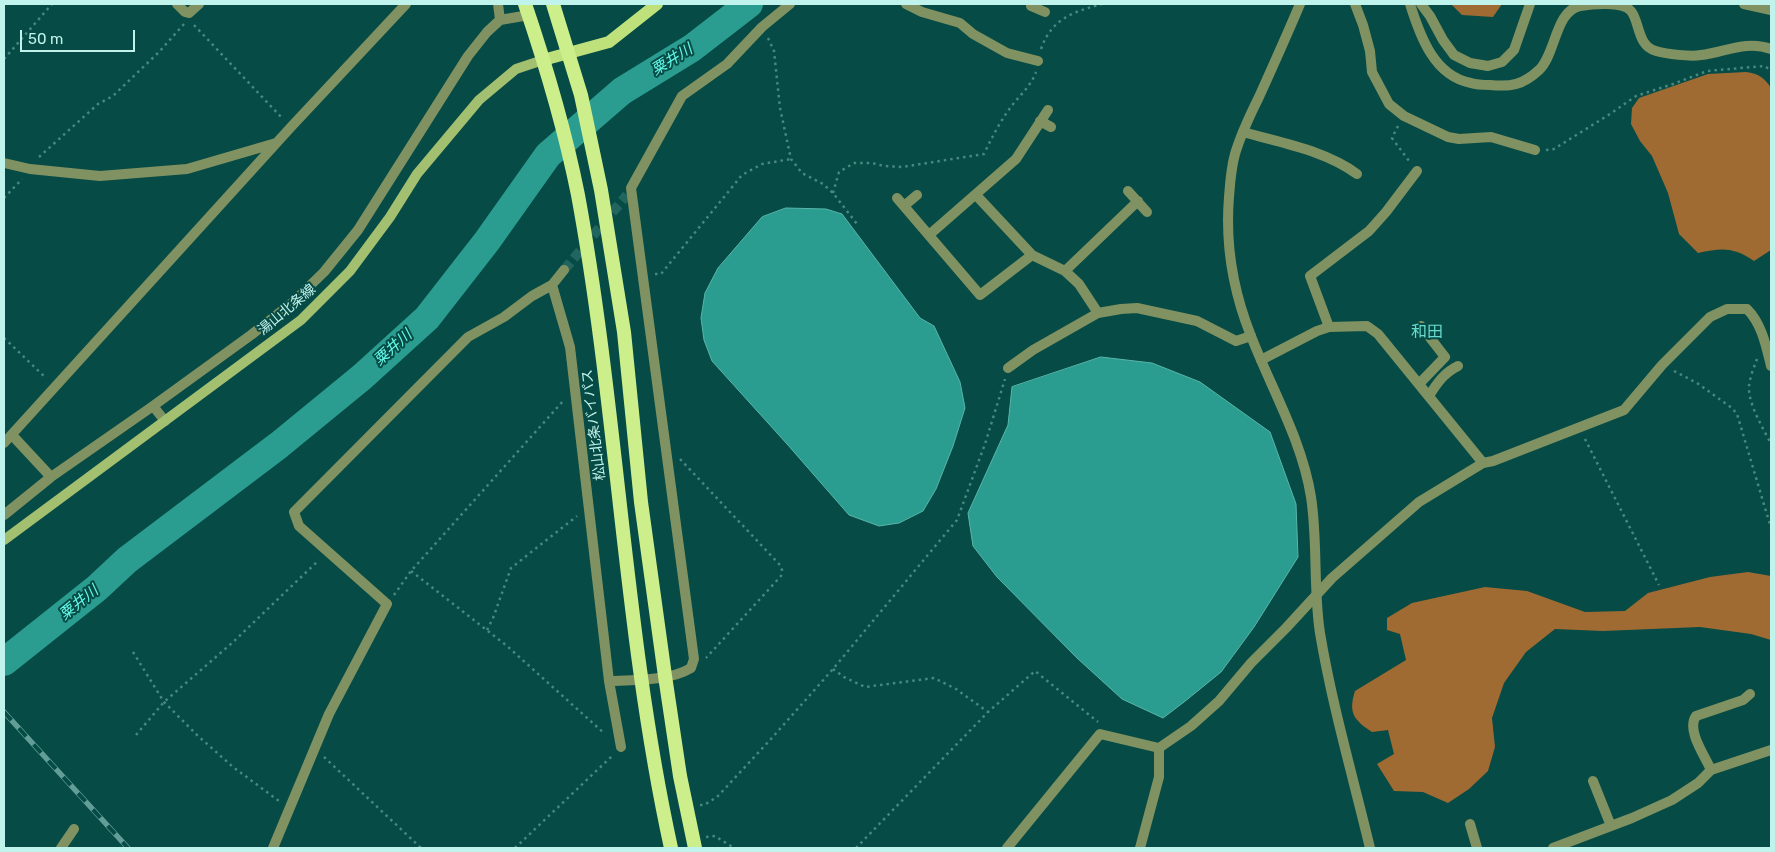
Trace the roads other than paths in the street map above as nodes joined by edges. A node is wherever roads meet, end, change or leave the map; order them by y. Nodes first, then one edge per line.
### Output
1 (176, 4) edge
2 (199, 4) edge
3 (406, 4) edge
4 (498, 4) edge
5 (553, 4) edge
6 (657, 4) edge
7 (790, 4) edge
8 (906, 4) edge
9 (1032, 4) edge
10 (1300, 4) edge
11 (1354, 4) edge
12 (1410, 4) edge
13 (1422, 4) edge
14 (1530, 4) edge
15 (1744, 4) edge
16 (527, 9) edge
17 (1771, 10) edge
18 (1045, 12) dead end
19 (500, 20) junction
20 (1771, 49) edge
21 (568, 54) junction
22 (543, 60) junction
23 (1038, 61) road end
24 (1048, 110) dead end
25 (1040, 121) junction
26 (1052, 127) dead end
27 (1243, 132) junction
28 (277, 142) junction
29 (1535, 150) road end
30 (4, 163) edge
31 (1417, 171) road end
32 (1357, 174) dead end
33 (1128, 191) dead end
34 (917, 195) dead end
35 (976, 195) junction
36 (1138, 201) junction
37 (1147, 212) dead end
38 (929, 235) junction
39 (1032, 255) junction
40 (564, 270) tunnel mouth
41 (1065, 272) junction
42 (552, 286) junction
43 (1098, 313) junction
44 (1421, 326) dead end
45 (1329, 327) junction
46 (1251, 336) junction
47 (1261, 360) junction
48 (1458, 366) dead end
49 (1771, 366) edge
50 (1008, 368) road end
51 (1418, 384) junction
52 (1429, 396) junction
53 (153, 406) junction
54 (165, 421) junction
55 (12, 435) junction
56 (4, 443) edge
57 (1483, 463) junction
58 (51, 477) junction
59 (4, 515) edge
60 (4, 540) edge
61 (1316, 597) junction
62 (665, 676) junction
63 (640, 679) junction
64 (609, 681) junction
65 (1750, 694) dead end
66 (621, 747) road end
67 (1159, 748) junction
68 (1771, 750) edge
69 (1711, 770) junction
70 (1594, 782) dead end
71 (1470, 824) dead end
72 (1611, 826) junction
73 (74, 828) dead end
74 (694, 844) edge
75 (1559, 847) edge
76 (61, 848) edge
77 (273, 848) edge
78 (672, 848) edge
79 (1007, 848) edge
80 (1140, 848) edge
81 (1370, 848) edge
82 (1478, 848) edge

1 - 2 street
3 - 28 street
4 - 19 street
5 - 21 highway
6 - 21 main road
7 - 62 street
8 - 23 street
9 - 18 street
10 - 27 street
11 - 29 street
12 - 20 street
13 - 14 street
15 - 17 street
16 - 19 street
16 - 22 highway, 松山北条バイパス
19 - 53 street
21 - 22 main road
21 - 62 highway
22 - 54 main road, 湯山北条線
22 - 63 highway, 松山北条バイパス
24 - 25 street
25 - 26 street
25 - 35 street
27 - 32 street
27 - 46 street
28 - 30 street
28 - 55 street
31 - 45 street
33 - 36 street
34 - 38 street
35 - 38 street
35 - 39 street
36 - 37 street
36 - 41 street
38 - 39 street
39 - 41 street
40 - 42 street
41 - 43 street
42 - 64 street
42 - 77 street
43 - 46 street
43 - 50 street
44 - 51 street
45 - 47 street
45 - 51 street
46 - 47 street
47 - 61 street
48 - 52 street
49 - 57 street
51 - 52 street
52 - 57 street
53 - 54 street
53 - 58 street
54 - 60 main road, 湯山北条線
55 - 56 street
55 - 58 street
57 - 61 street
58 - 59 street
61 - 67 street
61 - 81 street
62 - 63 street
62 - 74 highway
63 - 64 street
63 - 78 highway, 松山北条バイパス
64 - 66 street
65 - 69 street
67 - 79 street
67 - 80 street
68 - 69 street
69 - 72 street
70 - 72 street
71 - 82 street
72 - 75 street
73 - 76 street

